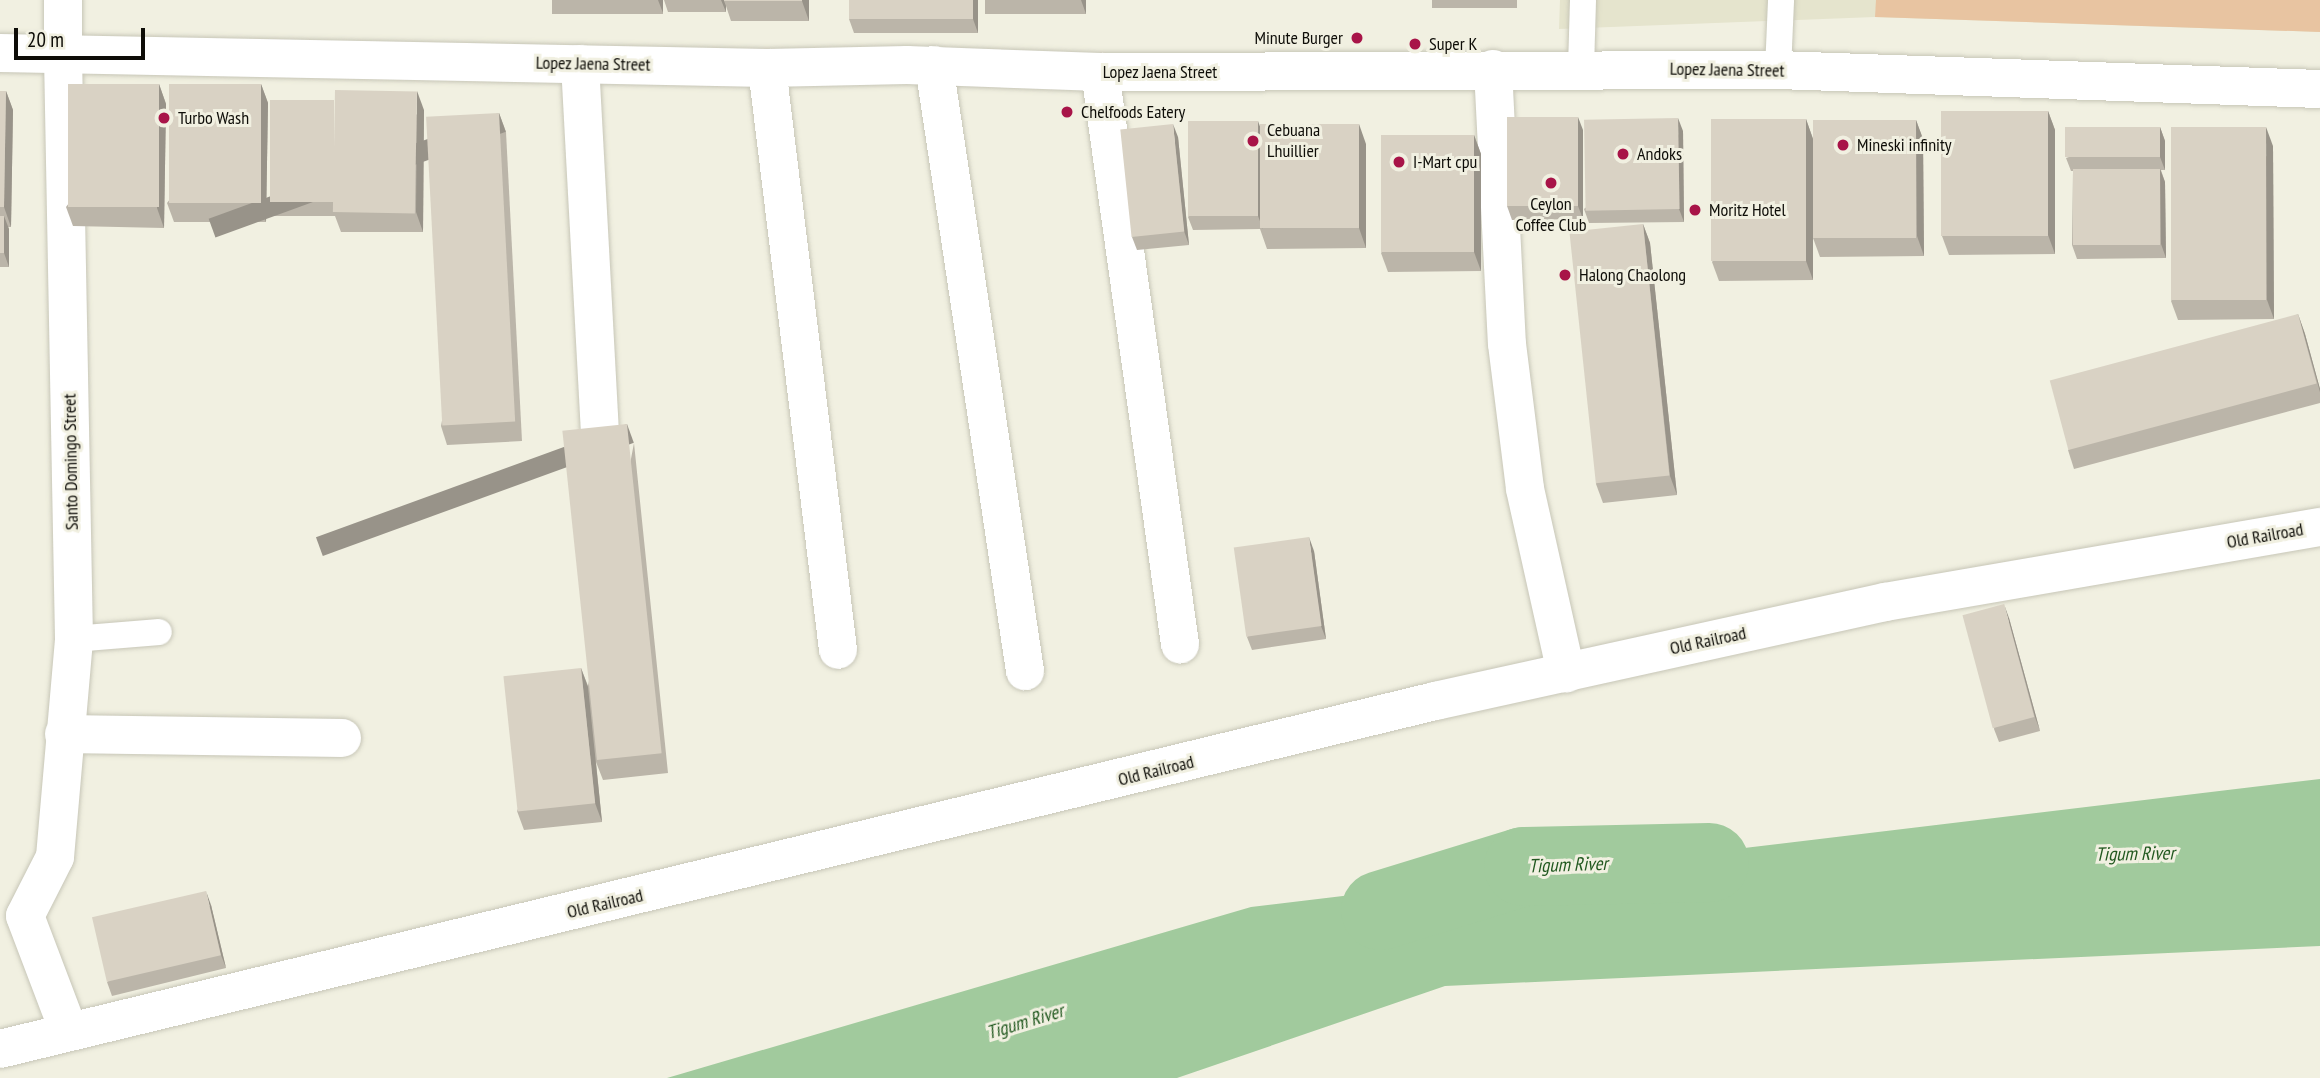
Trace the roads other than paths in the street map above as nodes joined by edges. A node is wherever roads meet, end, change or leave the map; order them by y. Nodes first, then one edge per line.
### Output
1 (63, 0) edge
2 (1583, 0) edge
3 (1781, 0) edge
4 (0, 53) edge
5 (63, 55) junction
6 (580, 64) junction
7 (934, 65) junction
8 (767, 68) junction
9 (1581, 68) junction
10 (1493, 69) junction
11 (1777, 70) junction
12 (1100, 72) junction
13 (2320, 89) edge
14 (600, 431) edge
15 (2320, 527) edge
16 (159, 632) dead end
17 (74, 639) junction
18 (1180, 644) dead end
19 (838, 650) dead end
20 (1026, 671) dead end
21 (1566, 673) junction
22 (64, 734) junction
23 (342, 738) dead end
24 (12, 919) edge
25 (69, 1032) junction
26 (0, 1049) edge

1 - 5 street, Santo Domingo Street
2 - 9 lane
3 - 11 lane
4 - 5 street, Lopez Jaena Street
5 - 6 street, Lopez Jaena Street
5 - 17 street, Santo Domingo Street
6 - 8 street, Lopez Jaena Street
6 - 14 street
7 - 8 street, Lopez Jaena Street
7 - 12 street, Lopez Jaena Street
7 - 20 street
8 - 19 street
9 - 10 street, Lopez Jaena Street
9 - 11 street, Lopez Jaena Street
10 - 12 street, Lopez Jaena Street
10 - 21 street
11 - 13 street, Lopez Jaena Street
12 - 18 street
15 - 21 street, Old Railroad
16 - 17 lane
17 - 22 street, Santo Domingo Street
21 - 25 street, Old Railroad
22 - 23 street
22 - 24 street, Santo Domingo Street
24 - 25 street
25 - 26 street, Old Railroad

